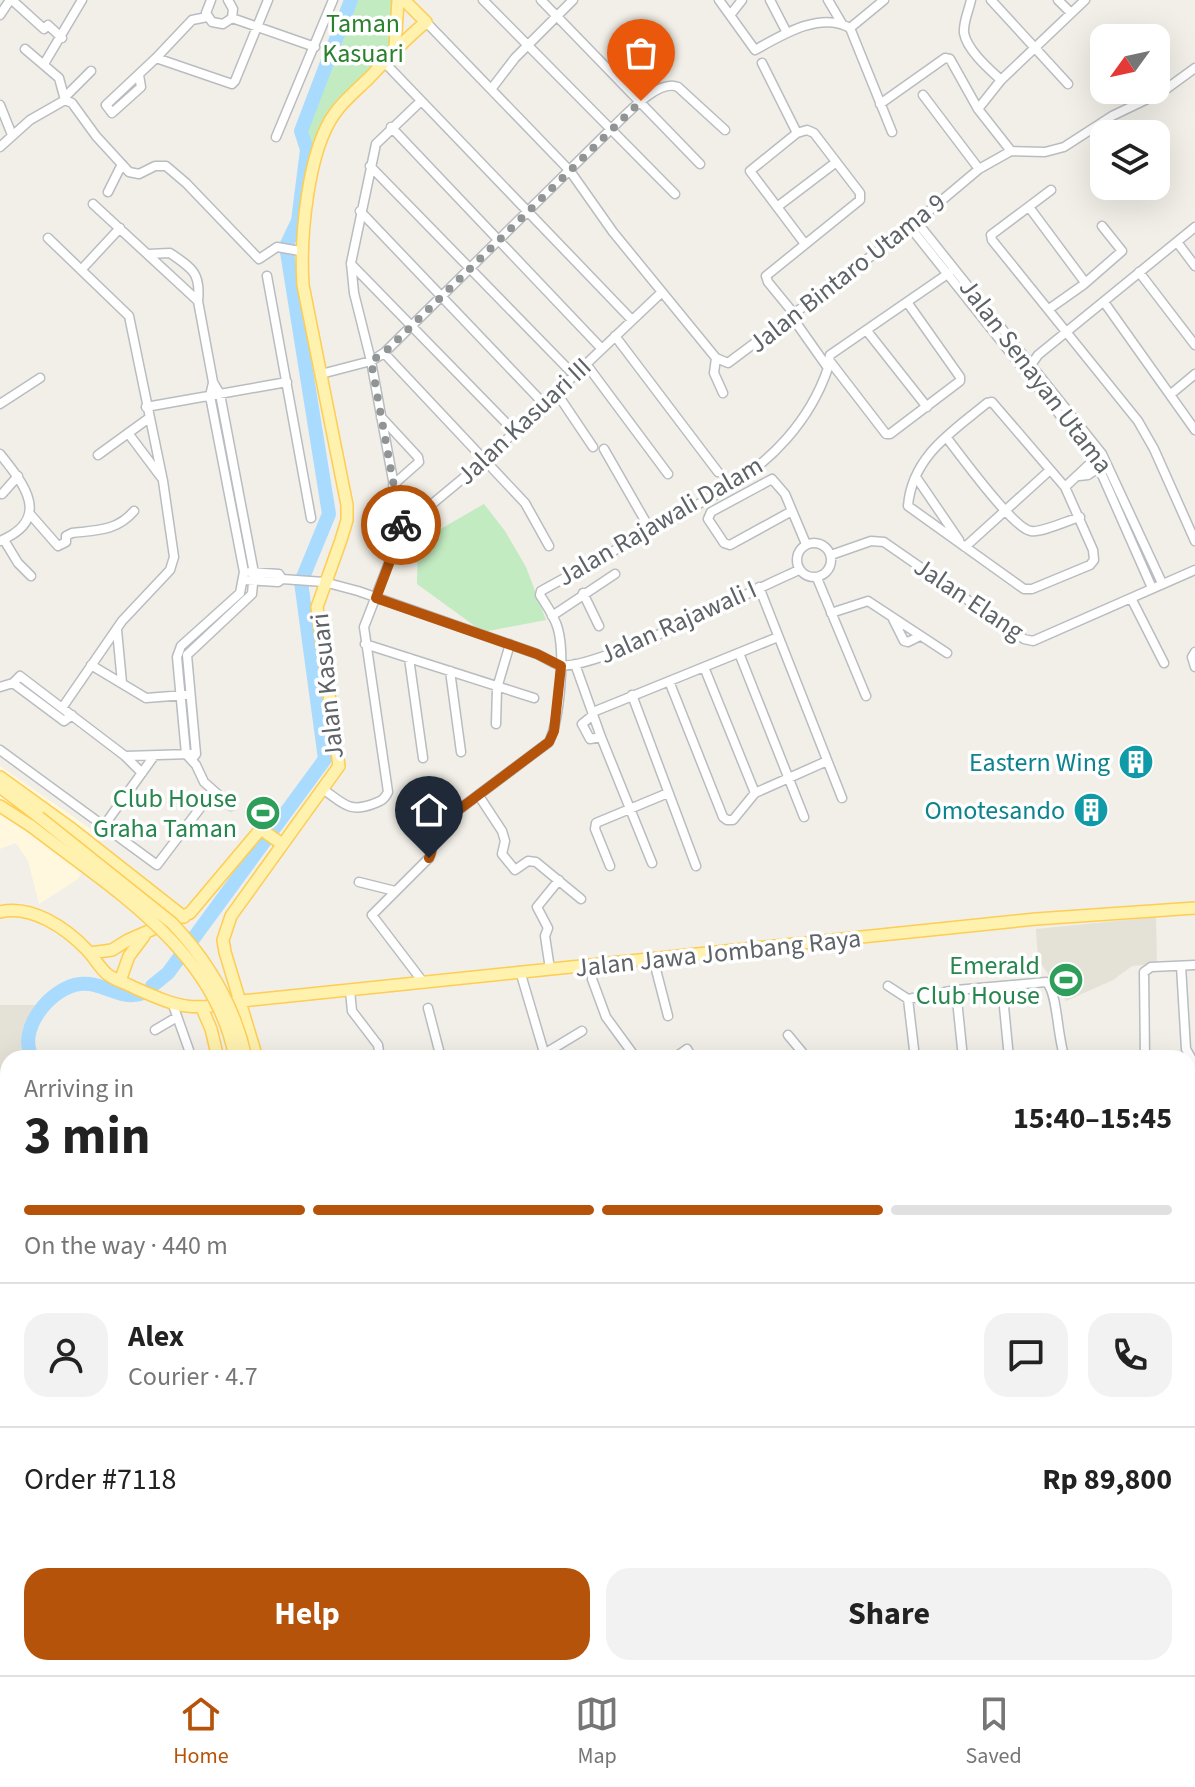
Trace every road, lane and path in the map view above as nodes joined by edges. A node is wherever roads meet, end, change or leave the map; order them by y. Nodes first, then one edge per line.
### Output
1 (11, 0) edge
2 (82, 0) edge
3 (211, 0) edge
4 (228, 0) edge
5 (268, 0) edge
6 (333, 0) edge
7 (398, 0) edge
8 (404, 0) edge
9 (483, 0) edge
10 (541, 0) edge
11 (573, 0) edge
12 (719, 0) edge
13 (742, 0) edge
14 (770, 0) edge
15 (828, 0) edge
16 (884, 0) edge
17 (971, 0) edge
18 (991, 0) edge
19 (1058, 0) edge
20 (1085, 0) edge
21 (1071, 13) junction
22 (731, 14) junction
23 (0, 15) edge
24 (557, 16) junction
25 (207, 17) junction
26 (232, 18) junction
27 (426, 22) junction
28 (846, 26) junction
29 (259, 27) junction
30 (787, 33) junction
31 (62, 38) junction
32 (528, 45) junction
33 (315, 47) junction
34 (395, 48) junction
35 (1033, 48) junction
36 (25, 49) dead end
37 (156, 58) junction
38 (384, 62) junction
39 (762, 63) dead end
40 (44, 64) junction
41 (1195, 68) edge
42 (91, 71) dead end
43 (139, 75) junction
44 (1001, 80) junction
45 (1068, 84) dead end
46 (492, 88) junction
47 (923, 95) dead end
48 (65, 98) junction
49 (421, 101) junction
50 (641, 101) junction
51 (880, 104) junction
52 (0, 105) edge
53 (978, 109) junction
54 (391, 127) junction
55 (611, 129) junction
56 (725, 130) dead end
57 (892, 132) dead end
58 (797, 133) junction
59 (12, 135) junction
60 (276, 137) dead end
61 (0, 147) edge
62 (1011, 151) junction
63 (835, 163) junction
64 (122, 164) junction
65 (700, 164) dead end
66 (370, 166) junction
67 (979, 169) junction
68 (570, 171) junction
69 (1051, 190) dead end
70 (108, 192) dead end
71 (675, 194) dead end
72 (93, 204) dead end
73 (777, 207) junction
74 (1029, 207) junction
75 (360, 211) junction
76 (528, 212) junction
77 (913, 224) junction
78 (1102, 226) dead end
79 (1195, 227) edge
80 (120, 228) junction
81 (48, 238) dead end
82 (499, 239) junction
83 (1177, 242) junction
84 (805, 244) junction
85 (292, 249) junction
86 (148, 254) junction
87 (351, 263) junction
88 (1195, 266) edge
89 (470, 268) junction
90 (81, 270) junction
91 (949, 270) junction
92 (1139, 272) junction
93 (267, 276) dead end
94 (1084, 281) junction
95 (662, 292) junction
96 (439, 297) junction
97 (198, 301) junction
98 (907, 302) junction
99 (1104, 302) junction
100 (1049, 309) junction
101 (793, 316) junction
102 (632, 320) junction
103 (411, 326) junction
104 (867, 331) junction
105 (1068, 332) junction
106 (615, 336) junction
107 (1195, 345) edge
108 (602, 349) junction
109 (384, 353) junction
110 (716, 358) junction
111 (371, 361) junction
112 (1029, 362) junction
113 (728, 363) junction
114 (586, 364) junction
115 (714, 373) junction
116 (321, 374) junction
117 (1195, 374) edge
118 (574, 375) junction
119 (40, 378) dead end
120 (213, 382) junction
121 (287, 382) junction
122 (556, 392) junction
123 (723, 393) dead end
124 (220, 394) junction
125 (1171, 394) junction
126 (210, 396) junction
127 (0, 404) edge
128 (544, 404) junction
129 (146, 407) junction
130 (927, 407) junction
131 (380, 416) junction
132 (149, 418) junction
133 (1195, 430) edge
134 (515, 432) junction
135 (128, 433) junction
136 (946, 437) junction
137 (593, 447) dead end
138 (604, 449) dead end
139 (0, 454) edge
140 (98, 455) dead end
141 (485, 460) junction
142 (1101, 461) junction
143 (1050, 470) junction
144 (718, 472) dead end
145 (668, 474) dead end
146 (18, 476) junction
147 (916, 477) junction
148 (163, 481) junction
149 (393, 485) junction
150 (1065, 487) junction
151 (2, 494) edge
152 (134, 511) dead end
153 (792, 511) junction
154 (1005, 511) junction
155 (30, 514) junction
156 (1080, 517) junction
157 (311, 518) dead end
158 (402, 529) junction
159 (651, 531) junction
160 (2, 541) edge
161 (1195, 541) edge
162 (806, 544) junction
163 (549, 546) dead end
164 (963, 546) junction
165 (831, 555) junction
166 (799, 570) junction
167 (1195, 570) edge
168 (615, 574) dead end
169 (31, 576) dead end
170 (249, 576) junction
171 (817, 578) junction
172 (324, 582) junction
173 (1162, 583) junction
174 (759, 587) junction
175 (1152, 588) junction
176 (583, 593) junction
177 (376, 598) junction
178 (1131, 598) junction
179 (831, 613) junction
180 (552, 616) junction
181 (892, 616) junction
182 (599, 626) dead end
183 (117, 629) junction
184 (920, 636) junction
185 (778, 637) junction
186 (365, 644) junction
187 (510, 644) junction
188 (1195, 652) edge
189 (739, 653) junction
190 (947, 653) dead end
191 (409, 658) junction
192 (1164, 663) dead end
193 (575, 664) junction
194 (91, 665) junction
195 (561, 666) junction
196 (704, 667) junction
197 (1195, 667) edge
198 (450, 671) junction
199 (669, 681) junction
200 (13, 683) junction
201 (122, 683) junction
202 (0, 687) edge
203 (497, 688) junction
204 (186, 695) junction
205 (632, 695) junction
206 (866, 696) dead end
207 (534, 698) dead end
208 (62, 708) junction
209 (593, 713) junction
210 (72, 715) junction
211 (496, 724) dead end
212 (601, 737) junction
213 (0, 750) edge
214 (461, 752) dead end
215 (125, 756) junction
216 (154, 756) junction
217 (191, 756) junction
218 (423, 758) dead end
219 (827, 761) junction
220 (142, 773) junction
221 (0, 777) edge
222 (788, 778) junction
223 (0, 787) edge
224 (324, 790) junction
225 (213, 791) junction
226 (668, 793) junction
227 (755, 793) junction
228 (479, 796) junction
229 (842, 798) dead end
230 (0, 806) edge
231 (231, 806) dead end
232 (630, 809) junction
233 (804, 817) dead end
234 (35, 822) junction
235 (103, 827) junction
236 (280, 842) junction
237 (652, 863) dead end
238 (610, 866) dead end
239 (696, 866) dead end
240 (559, 880) junction
241 (359, 882) dead end
242 (395, 891) junction
243 (581, 899) dead end
244 (1195, 908) edge
245 (0, 912) edge
246 (184, 917) junction
247 (145, 934) junction
248 (90, 953) junction
249 (653, 958) junction
250 (1195, 965) edge
251 (1181, 966) junction
252 (550, 969) junction
253 (520, 971) junction
254 (590, 973) junction
255 (120, 981) junction
256 (423, 982) junction
257 (888, 986) dead end
258 (1002, 986) junction
259 (956, 990) junction
260 (350, 991) junction
261 (908, 999) junction
262 (242, 1001) junction
263 (202, 1008) junction
264 (428, 1008) dead end
265 (175, 1011) junction
266 (668, 1016) dead end
267 (155, 1030) dead end
268 (582, 1031) dead end
269 (788, 1035) dead end
270 (189, 1050) dead end
271 (216, 1050) edge
272 (233, 1050) edge
273 (244, 1050) edge
274 (255, 1050) edge
275 (379, 1050) edge
276 (439, 1050) edge
277 (544, 1050) edge
278 (551, 1050) edge
279 (630, 1050) edge
280 (800, 1050) edge
281 (914, 1050) edge
282 (962, 1050) edge
283 (1008, 1050) edge
284 (1062, 1050) edge
285 (1145, 1050) edge
286 (1187, 1050) edge

1 - 23 street
1 - 31 street
2 - 31 street
3 - 25 street
4 - 26 street
5 - 29 street
6 - 33 street
7 - 34 main road
8 - 27 main road, Jalan Bintaro Utama 9
9 - 32 street
10 - 24 street
11 - 24 street
12 - 22 street
13 - 22 street
14 - 30 street
15 - 28 street
16 - 28 street
17 - 44 street
18 - 35 street
19 - 21 street
20 - 21 street
21 - 35 street
22 - 30 street
24 - 32 street
24 - 50 street
25 - 26 street
25 - 37 street
26 - 29 street
27 - 34 main road, Jalan Kasuari
27 - 46 street, Jalan Bintaro Utama 9
28 - 30 street
28 - 51 street
29 - 33 street
29 - 37 street
31 - 40 street
32 - 46 street
32 - 55 street
33 - 60 street
34 - 38 main road, Jalan Kasuari
35 - 44 street
35 - 45 street
36 - 40 street
37 - 43 street
38 - 49 street
38 - 85 main road, Jalan Kasuari
39 - 58 street
40 - 48 street
41 - 62 street
42 - 48 street
43 - 43 street
44 - 53 street
46 - 68 street, Jalan Bintaro Utama 9
47 - 67 street
48 - 59 street
48 - 64 street
49 - 54 street
49 - 76 street
50 - 55 street
50 - 56 street
50 - 65 street
51 - 53 street
51 - 57 street
52 - 59 street
53 - 62 street
54 - 66 street
54 - 82 street
55 - 68 street
55 - 71 street
58 - 63 street
58 - 73 street
59 - 61 street
62 - 67 street, Jalan Bintaro Utama 9
63 - 73 street
63 - 84 street
64 - 70 street
64 - 85 street
66 - 75 street
66 - 89 street
67 - 77 street, Jalan Bintaro Utama 9
68 - 76 street
68 - 95 street, Jalan Bintaro Utama 9
69 - 74 street
72 - 80 street
73 - 84 street
74 - 94 street
74 - 100 street
75 - 87 street
75 - 96 street
76 - 82 street
76 - 102 street
77 - 91 street, Jalan Senayan Utama
77 - 101 street, Jalan Bintaro Utama 9
78 - 94 street
79 - 83 street
80 - 86 street
80 - 90 street
81 - 90 street
82 - 89 street
82 - 108 street
83 - 88 street
83 - 92 street
84 - 101 street
85 - 116 main road, Jalan Kasuari
86 - 97 street
86 - 97 street
87 - 103 street
87 - 111 street
89 - 96 street
89 - 118 street
90 - 129 street
91 - 98 street
91 - 112 street, Jalan Senayan Utama
91 - 142 street, Jalan Senayan Utama
92 - 99 street
92 - 107 street
93 - 121 street
94 - 100 street
95 - 102 street, Jalan Kasuari III
95 - 110 street, Jalan Bintaro Utama 9
96 - 103 street
96 - 128 street
97 - 120 street
98 - 104 street
98 - 130 street
99 - 105 street
99 - 125 street
100 - 105 street
101 - 113 street, Jalan Bintaro Utama 9
101 - 159 street, Jalan Rajawali Dalam
102 - 106 street, Jalan Kasuari III
103 - 109 street
103 - 134 street
104 - 130 street
104 - 130 street
105 - 112 street
105 - 161 street
106 - 108 street, Jalan Kasuari III
106 - 144 street
108 - 114 street, Jalan Kasuari III
109 - 111 street
109 - 141 street
110 - 113 street, Jalan Bintaro Utama 9
110 - 115 street
111 - 116 street
111 - 131 street
112 - 142 street, Jalan Senayan Utama
113 - 115 street
114 - 118 street, Jalan Kasuari III
114 - 145 street
115 - 123 street
116 - 172 main road, Jalan Kasuari
117 - 125 street
118 - 122 street, Jalan Kasuari III
119 - 127 street
120 - 124 street
120 - 126 street
121 - 124 street
121 - 157 street
122 - 128 street, Jalan Kasuari III
122 - 137 street
124 - 126 street
124 - 170 street
125 - 133 street
126 - 129 street
126 - 170 street
128 - 134 street, Jalan Kasuari III
129 - 132 street
131 - 149 street
131 - 149 street
132 - 135 street
132 - 148 street
134 - 141 street, Jalan Kasuari III
135 - 140 street
135 - 148 street
136 - 143 street
136 - 147 street
136 - 154 street
138 - 159 street
139 - 146 street
141 - 158 street, Jalan Kasuari III
141 - 163 street
142 - 150 street
142 - 173 street, Jalan Senayan Utama
142 - 175 street, Jalan Senayan Utama
143 - 150 street
143 - 154 street
146 - 151 street
146 - 155 street
147 - 164 street
147 - 164 street
148 - 183 street
149 - 158 street
150 - 156 street
152 - 155 street
153 - 153 street
153 - 162 street
154 - 156 street
154 - 164 street
155 - 160 street
156 - 164 street
158 - 177 street, Jalan Kasuari III
159 - 180 street, Jalan Rajawali Dalam
160 - 169 street
162 - 165 street
162 - 166 street
165 - 171 street
165 - 178 street, Jalan Elang
166 - 171 street
166 - 174 street, Jalan Rajawali I
167 - 173 street, Jalan Elang
168 - 176 street
170 - 172 street
170 - 204 street
171 - 179 street
172 - 177 street
172 - 224 main road, Jalan Kasuari
173 - 175 street, Jalan Elang
174 - 185 street
174 - 193 street, Jalan Rajawali I
175 - 178 street, Jalan Elang
176 - 180 street
176 - 182 street
177 - 186 street, Jalan Kasuari III
177 - 187 street
178 - 192 street
179 - 181 street
179 - 206 street
180 - 195 street, Jalan Rajawali Dalam
181 - 184 street
181 - 184 street
183 - 194 street
183 - 201 street
184 - 190 street
185 - 189 street
185 - 219 street
186 - 191 street
186 - 224 street, Jalan Kasuari III
187 - 195 street
187 - 203 street
188 - 197 street
189 - 196 street
189 - 222 street
191 - 198 street
191 - 218 street
193 - 195 street, Jalan Rajawali I
193 - 209 street
194 - 201 street
194 - 208 street
195 - 228 street, Jalan Rajawali Dalam
196 - 199 street
196 - 227 street
198 - 203 street
198 - 214 street
199 - 205 street
199 - 227 street
200 - 202 street
200 - 208 street
200 - 210 street
201 - 204 street
203 - 207 street
203 - 211 street
204 - 217 street
205 - 209 street
205 - 226 street
208 - 210 street
209 - 212 street
209 - 212 street
210 - 215 street
212 - 232 street
213 - 235 street
215 - 216 street
215 - 220 street
216 - 217 street
216 - 220 street
217 - 225 street
219 - 222 street
219 - 229 street
220 - 235 street
221 - 246 main road
222 - 227 street
222 - 233 street
223 - 234 main road
224 - 236 main road, Jalan Kasuari
225 - 231 street
225 - 235 street
226 - 232 street
226 - 239 street
228 - 240 street
228 - 242 street, Jalan Rajawali Dalam
230 - 234 main road
232 - 237 street
232 - 238 street
234 - 272 main road, bridge
234 - 273 main road, bridge
236 - 246 main road
236 - 262 main road, Jalan Kasuari
240 - 243 street
240 - 252 street
241 - 242 street
242 - 256 street, Jalan Rajawali Dalam
244 - 249 main road, Jalan Jawa Jombang Raya
245 - 248 main road, Jalan Jawa Jombang Raya
246 - 247 main road
247 - 248 main road
247 - 255 main road
248 - 255 main road, Jalan Jawa Jombang Raya
249 - 254 main road, Jalan Jawa Jombang Raya
249 - 266 street
250 - 251 street
251 - 285 street
251 - 286 street
252 - 253 main road, Jalan Jawa Jombang Raya
252 - 254 main road, Jalan Jawa Jombang Raya
253 - 256 main road, Jalan Jawa Jombang Raya
253 - 277 street
254 - 279 street
255 - 265 main road, Jalan Jawa Jombang Raya
256 - 260 main road, Jalan Jawa Jombang Raya
257 - 261 street
258 - 259 street
258 - 283 street
258 - 284 street
259 - 261 street
259 - 282 street
260 - 262 main road, Jalan Jawa Jombang Raya
260 - 275 street
261 - 281 street
262 - 263 main road, Jalan Jawa Jombang Raya
262 - 274 main road, Jalan Kasuari
263 - 265 main road, Jalan Jawa Jombang Raya
263 - 271 main road
264 - 276 street
265 - 267 street
265 - 270 street
268 - 278 street
269 - 280 street

